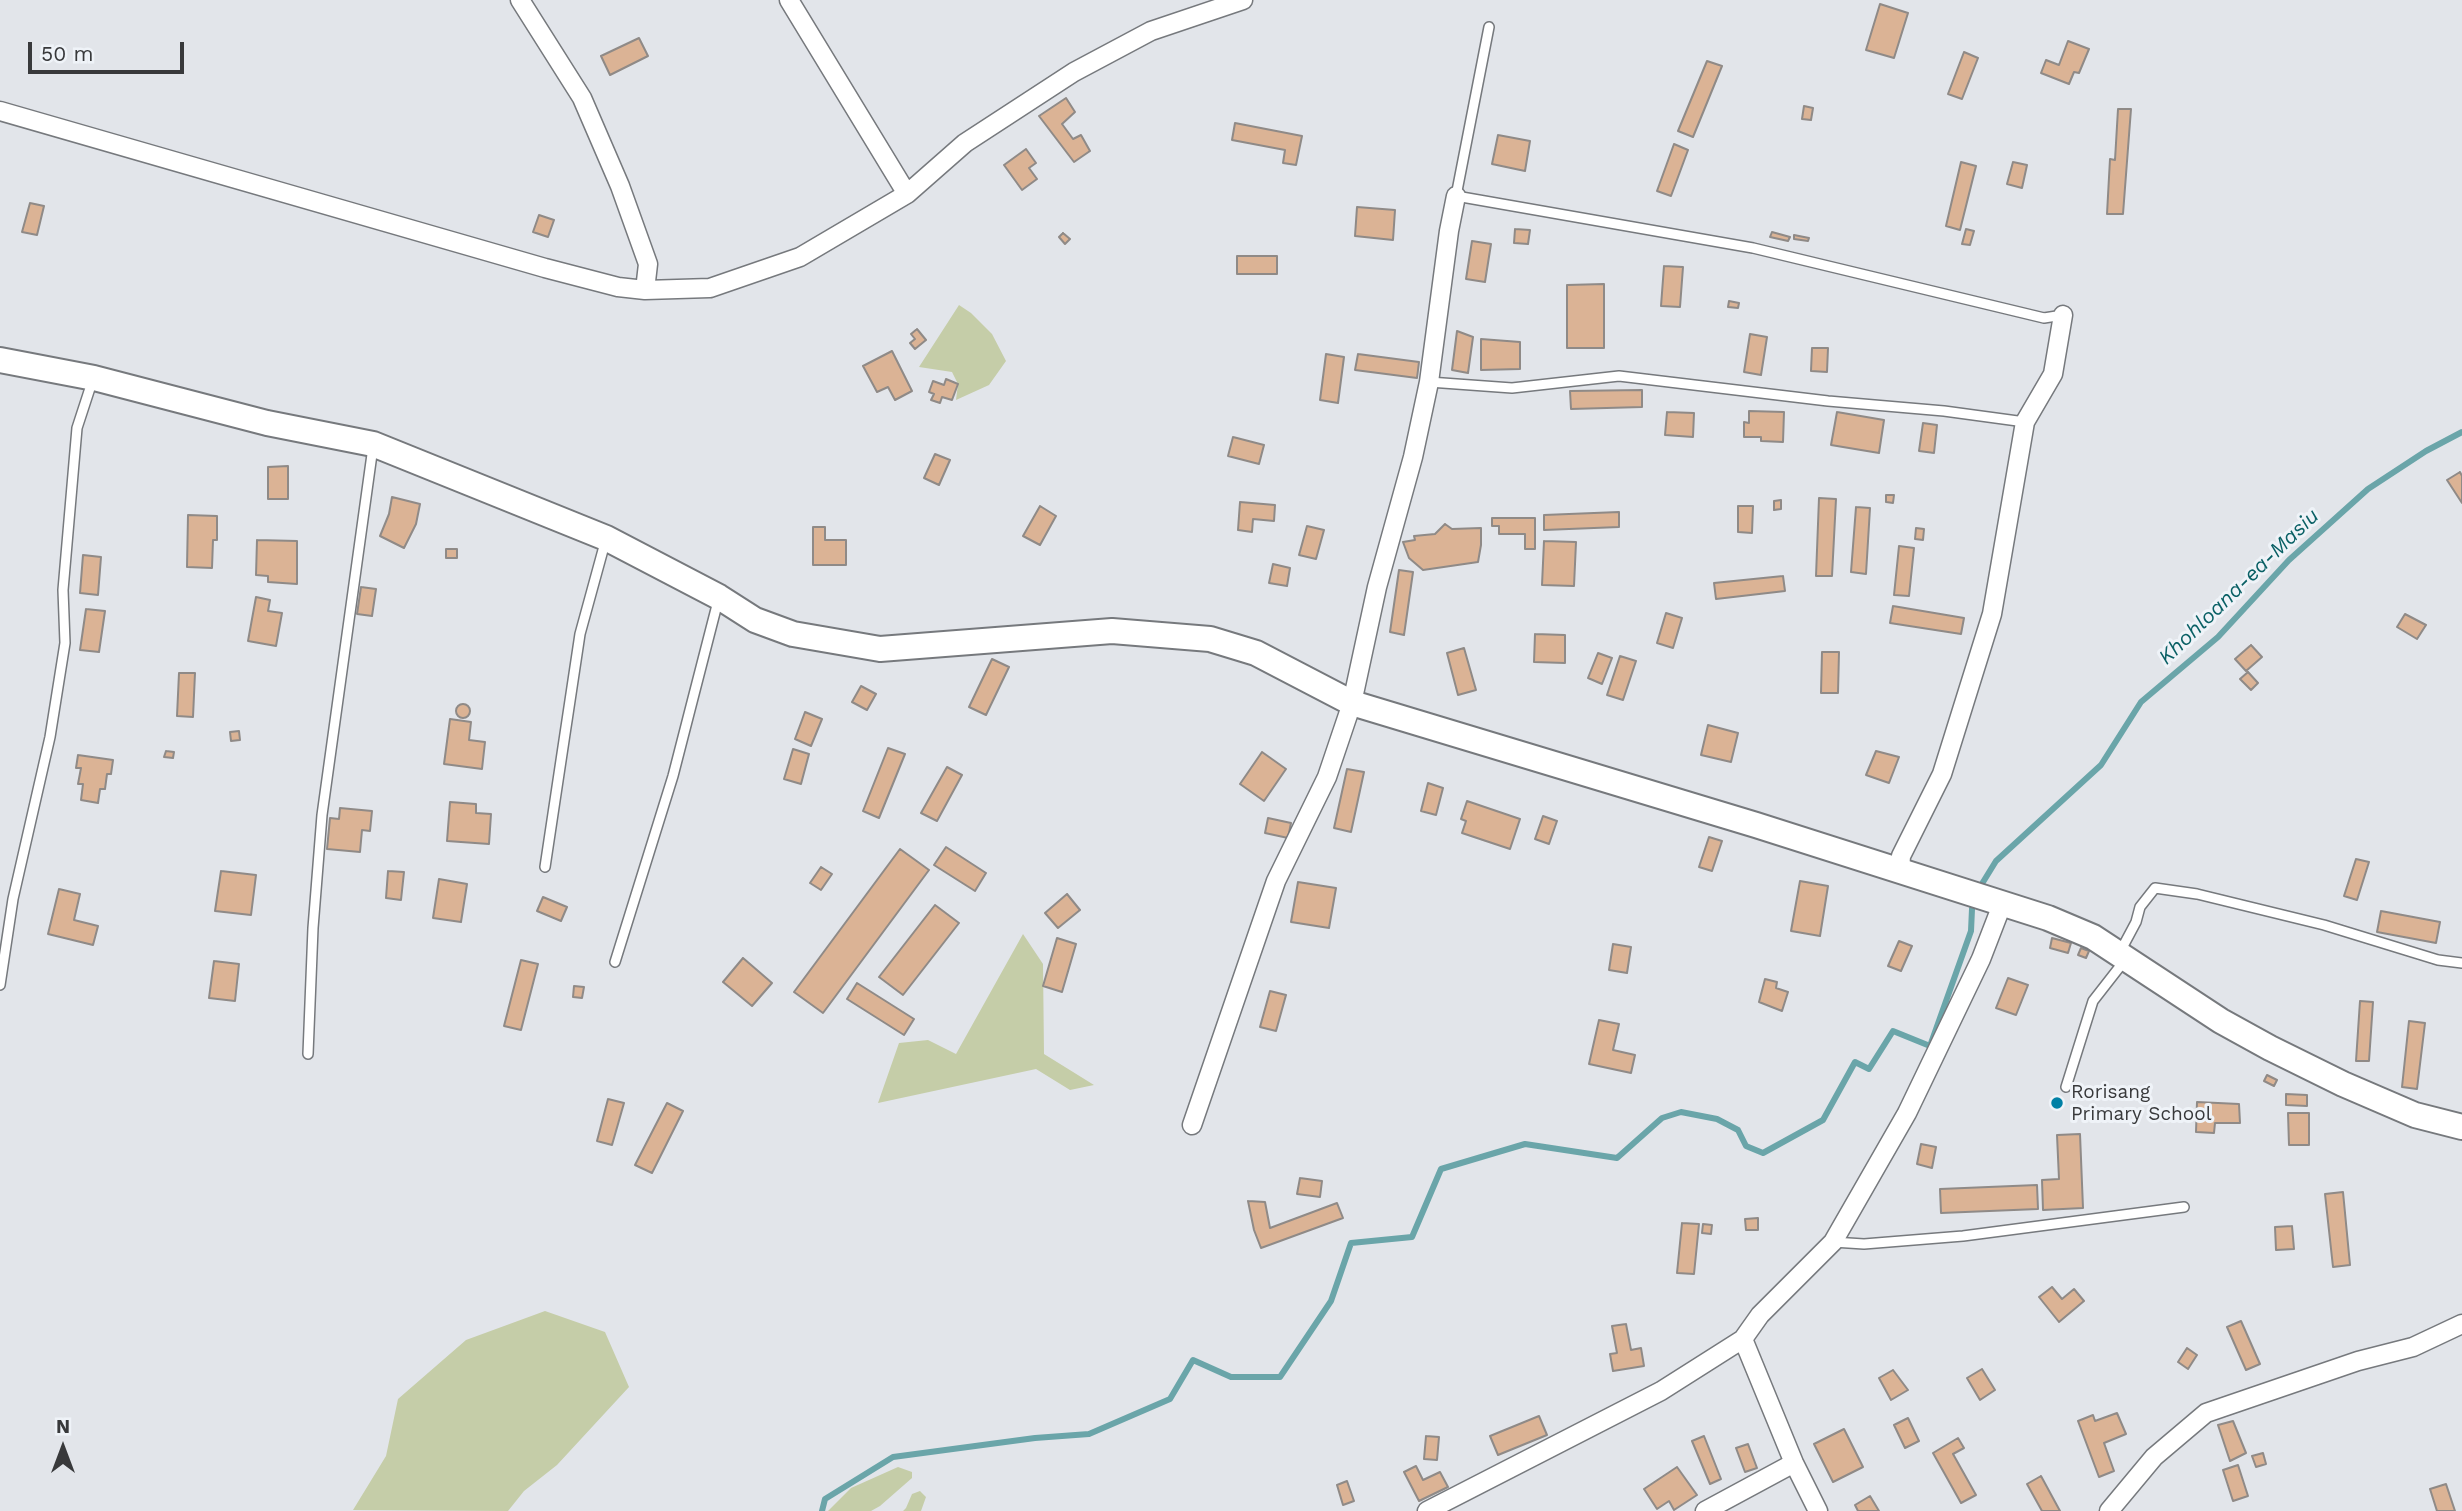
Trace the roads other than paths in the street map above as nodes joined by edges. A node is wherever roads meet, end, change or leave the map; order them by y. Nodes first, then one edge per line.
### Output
1 (520, 0) edge
2 (789, 0) edge
3 (1243, 0) edge
4 (1489, 27) dead end
5 (0, 111) edge
6 (907, 194) junction
7 (1457, 196) junction
8 (645, 290) junction
9 (2063, 315) joint
10 (0, 360) edge
11 (94, 378) junction
12 (1429, 382) junction
13 (2025, 422) junction
14 (373, 444) junction
15 (606, 538) junction
16 (719, 597) junction
17 (1352, 704) junction
18 (545, 867) dead end
19 (1900, 870) junction
20 (2003, 902) junction
21 (2123, 956) junction
22 (615, 962) dead end
23 (2462, 963) edge
24 (0, 985) edge
25 (308, 1054) dead end
26 (2066, 1087) dead end
27 (1192, 1125) dead end
28 (2462, 1127) edge
29 (2185, 1208) dead end
30 (1833, 1242) junction
31 (2462, 1324) edge
32 (1743, 1339) junction
33 (1794, 1463) junction
34 (1427, 1511) edge
35 (1705, 1511) edge
36 (1818, 1511) edge
37 (2109, 1511) edge

1 - 8 street
2 - 6 street
3 - 6 street
4 - 7 lane
5 - 8 street
6 - 8 street
7 - 9 lane
7 - 12 street
9 - 13 street
10 - 11 street
11 - 14 street
11 - 24 lane
12 - 13 lane
12 - 17 street
13 - 19 street
14 - 15 street
14 - 25 lane
15 - 16 street
15 - 18 lane
16 - 17 street
16 - 22 lane
17 - 19 street
17 - 27 street
19 - 20 street
20 - 21 street
20 - 30 street
21 - 23 lane
21 - 26 lane
21 - 28 street
29 - 30 lane
30 - 32 street
31 - 37 street
32 - 33 street
32 - 34 street
33 - 35 street
33 - 36 street

